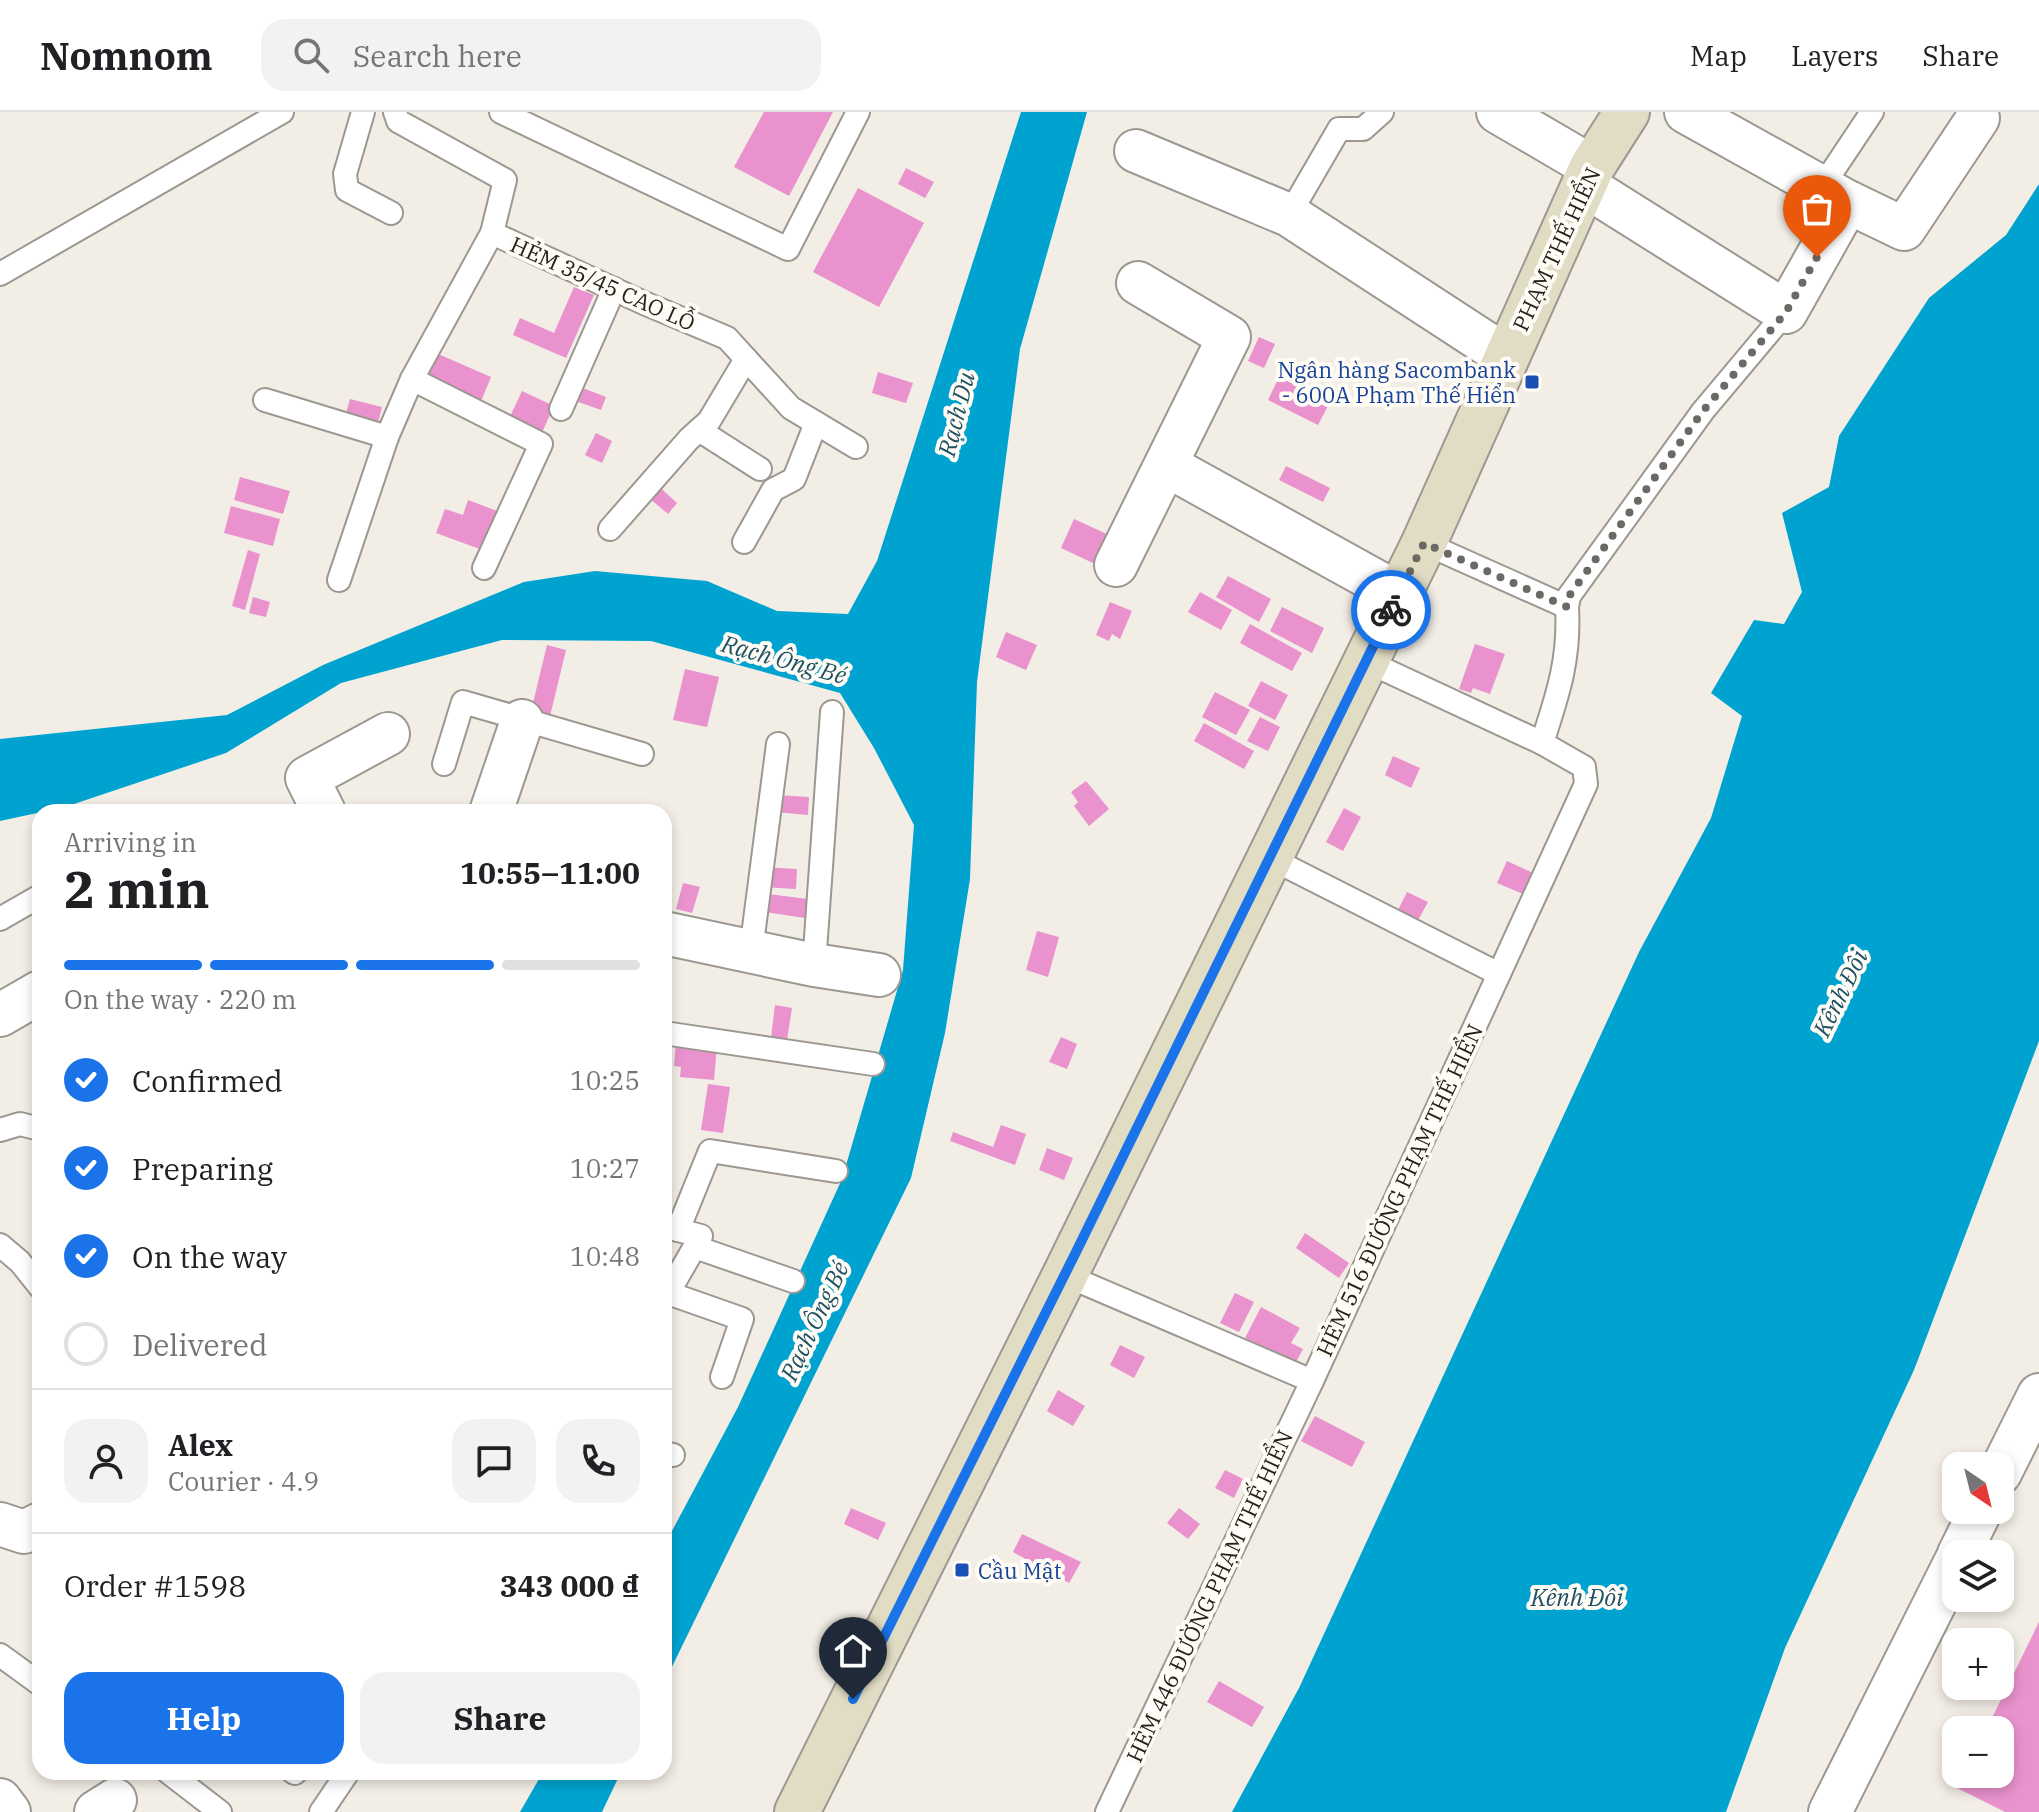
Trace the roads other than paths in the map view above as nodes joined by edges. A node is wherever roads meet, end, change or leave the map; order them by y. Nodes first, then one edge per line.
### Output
1 (282, 112) edge
2 (363, 112) edge
3 (395, 112) edge
4 (501, 112) edge
5 (858, 112) edge
6 (1382, 112) edge
7 (1498, 112) edge
8 (1627, 112) edge
9 (1686, 112) edge
10 (1872, 112) edge
11 (1978, 118) dead end
12 (1136, 151) dead end
13 (1588, 176) junction
14 (1835, 194) junction
15 (391, 213) dead end
16 (1289, 215) junction
17 (492, 233) junction
18 (0, 274) edge
19 (1138, 283) dead end
20 (614, 289) junction
21 (1786, 312) junction
22 (1507, 357) junction
23 (746, 359) junction
24 (412, 379) junction
25 (265, 400) dead end
26 (561, 409) dead end
27 (816, 423) junction
28 (699, 430) junction
29 (387, 437) junction
30 (856, 447) dead end
31 (1166, 465) junction
32 (760, 469) dead end
33 (610, 529) dead end
34 (744, 542) dead end
35 (1424, 543) junction
36 (1116, 565) dead end
37 (484, 568) dead end
38 (339, 580) dead end
39 (1399, 594) junction
40 (1567, 607) junction
41 (1366, 661) junction
42 (832, 712) dead end
43 (522, 721) junction
44 (388, 734) dead end
45 (1542, 743) junction
46 (778, 744) dead end
47 (642, 754) dead end
48 (444, 764) dead end
49 (320, 804) edge
50 (494, 804) edge
51 (1270, 858) junction
52 (32, 901) edge
53 (0, 919) edge
54 (672, 935) edge
55 (751, 951) junction
56 (814, 965) junction
57 (1499, 974) junction
58 (879, 975) dead end
59 (32, 997) edge
60 (0, 1015) edge
61 (672, 1034) edge
62 (873, 1064) dead end
63 (32, 1127) edge
64 (0, 1130) edge
65 (836, 1171) dead end
66 (672, 1226) edge
67 (672, 1228) edge
68 (0, 1245) edge
69 (695, 1247) junction
70 (1065, 1275) junction
71 (32, 1277) edge
72 (793, 1281) dead end
73 (672, 1286) edge
74 (672, 1294) edge
75 (722, 1377) dead end
76 (1312, 1381) junction
77 (2039, 1395) edge
78 (2010, 1452) edge
79 (0, 1524) edge
80 (32, 1528) edge
81 (1942, 1589) edge
82 (0, 1655) edge
83 (32, 1678) edge
84 (178, 1780) edge
85 (343, 1780) edge
86 (0, 1800) edge
87 (9, 1812) edge
88 (220, 1812) edge
89 (321, 1812) edge
90 (797, 1812) edge
91 (1107, 1812) edge
92 (1830, 1812) edge

1 - 18 lane
2 - 15 lane
3 - 17 lane, HẺM 35/45 CAO LỖ
4 - 5 lane
6 - 16 lane
7 - 13 street
8 - 13 main road, PHẠM THẾ HIỂN
9 - 14 street
10 - 14 lane
11 - 14 street
12 - 16 street
13 - 21 street
13 - 22 main road, PHẠM THẾ HIỂN
14 - 21 street
16 - 22 street
17 - 20 lane, HẺM 35/45 CAO LỖ
17 - 24 lane
19 - 31 street
20 - 23 lane, HẺM 35/45 CAO LỖ
20 - 26 lane
21 - 40 lane
22 - 35 main road, PHẠM THẾ HIỂN
23 - 27 lane, HẺM 35/45 CAO LỖ
23 - 28 lane
24 - 29 lane
24 - 37 lane
25 - 29 lane
27 - 30 lane, HẺM 35/45 CAO LỖ
27 - 34 lane
28 - 32 lane
28 - 33 lane
29 - 38 lane
31 - 36 street
31 - 39 street
35 - 39 main road, PHẠM THẾ HIỂN
35 - 40 lane
39 - 41 main road, PHẠM THẾ HIỂN
40 - 45 lane
41 - 45 lane
41 - 51 main road, PHẠM THẾ HIỂN
42 - 56 lane
43 - 47 lane
43 - 48 lane
43 - 50 street
44 - 49 street
45 - 57 lane, HẺM 516 ĐƯỜNG PHẠM THẾ HIỂN
46 - 55 lane
51 - 57 lane
51 - 70 main road, PHẠM THẾ HIỂN
52 - 53 lane
54 - 55 street
55 - 56 street
56 - 58 street
57 - 76 lane, HẺM 516 ĐƯỜNG PHẠM THẾ HIỂN
59 - 60 street
61 - 62 lane
63 - 64 lane
65 - 66 lane
67 - 69 lane
68 - 71 lane
69 - 72 lane
69 - 73 lane
70 - 76 lane, HẺM 516 ĐƯỜNG PHẠM THẾ HIỂN
70 - 90 main road, PHẠM THẾ HIỂN
74 - 75 lane
76 - 91 lane, HẺM 446 ĐƯỜNG PHẠM THẾ HIỂN
77 - 78 street
79 - 80 street
81 - 92 street
82 - 83 lane
84 - 88 lane
85 - 89 lane
86 - 87 street

